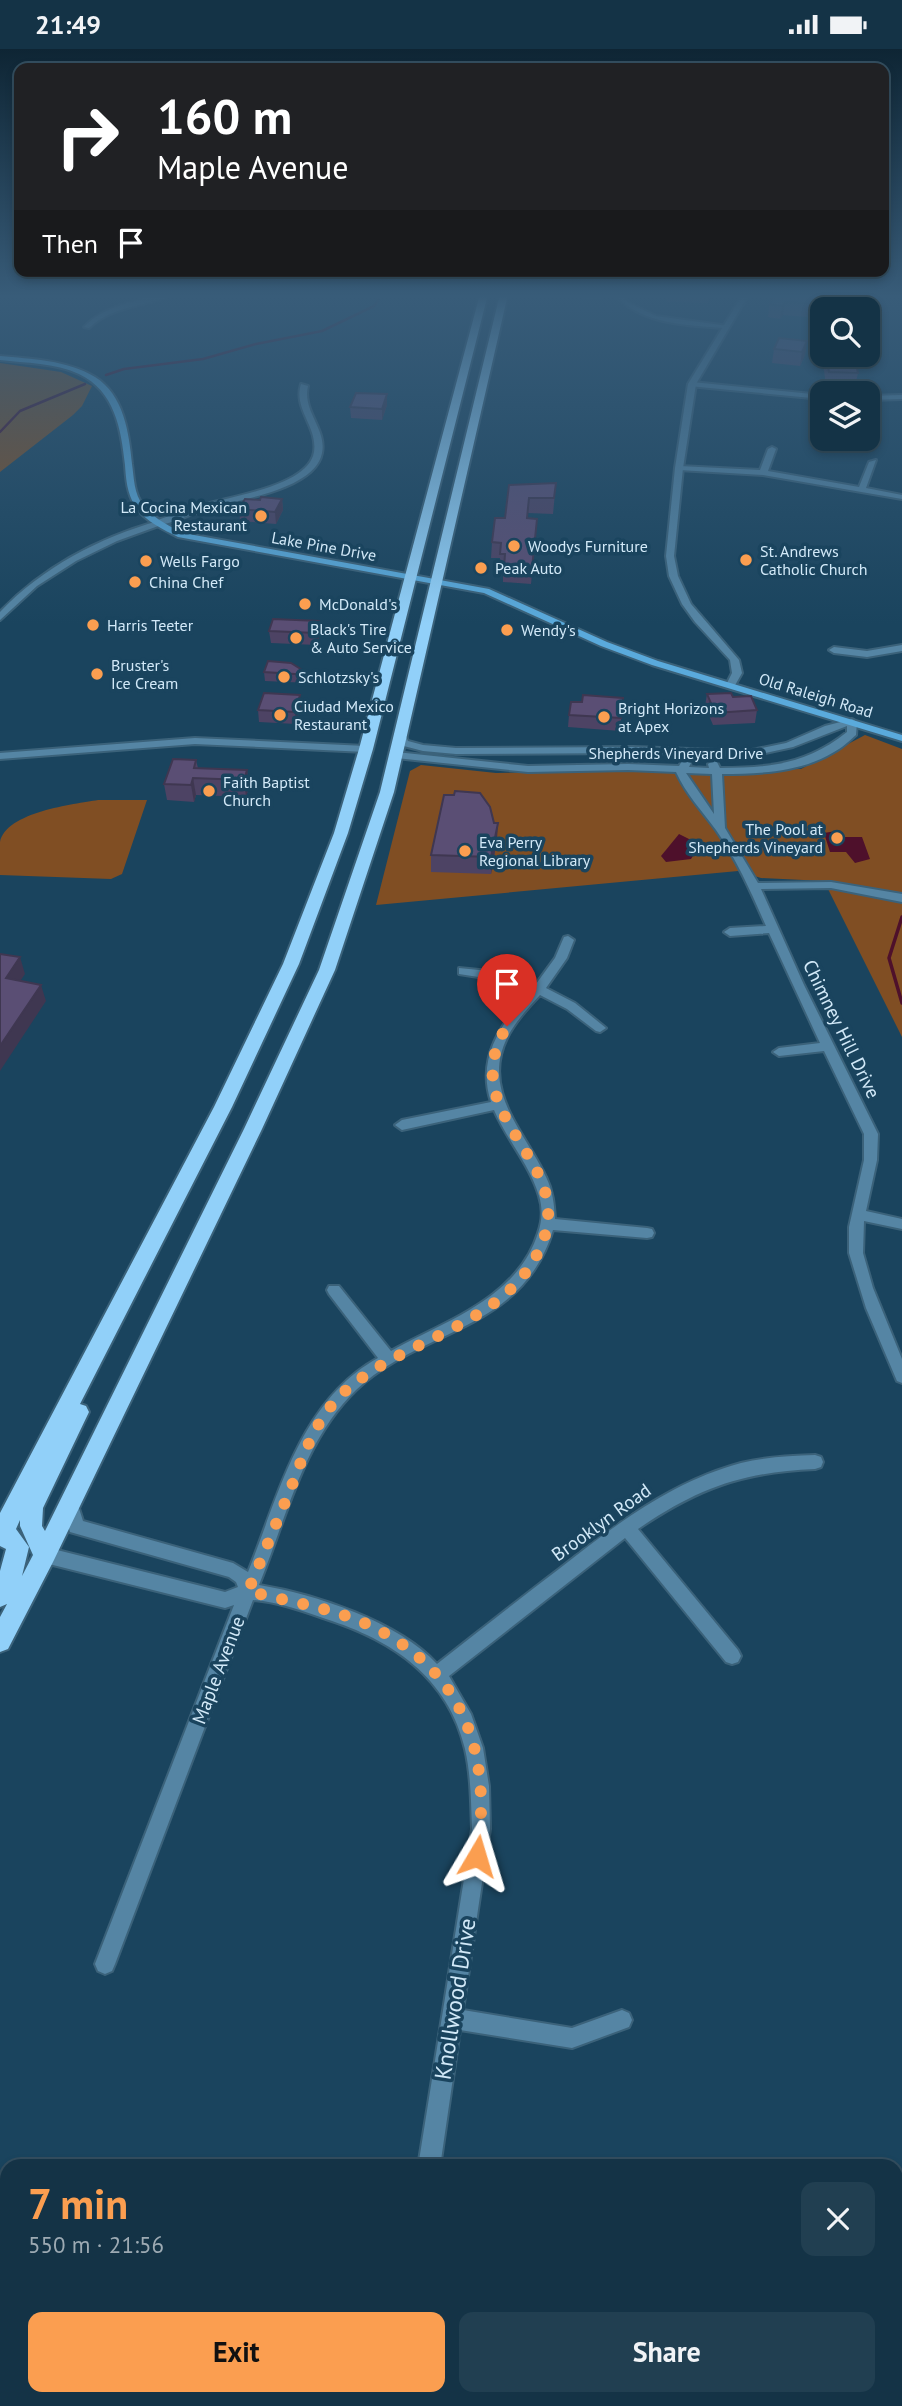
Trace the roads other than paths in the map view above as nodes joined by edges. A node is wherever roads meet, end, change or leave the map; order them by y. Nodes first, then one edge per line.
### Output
1 (116, 404) edge
2 (303, 404) edge
3 (456, 404) edge
4 (479, 404) edge
5 (689, 404) edge
6 (772, 449) dead end
7 (873, 461) dead end
8 (679, 468) junction
9 (763, 473) junction
10 (862, 489) junction
11 (902, 497) edge
12 (158, 523) junction
13 (411, 576) junction
14 (438, 580) junction
15 (0, 617) edge
16 (902, 648) edge
17 (834, 650) dead end
18 (383, 685) junction
19 (731, 685) junction
20 (852, 722) junction
21 (401, 736) junction
22 (902, 738) edge
23 (366, 749) junction
24 (693, 753) junction
25 (706, 754) junction
26 (396, 755) junction
27 (0, 756) edge
28 (683, 768) junction
29 (716, 770) junction
30 (720, 828) junction
31 (368, 847) junction
32 (756, 887) junction
33 (902, 898) edge
34 (773, 929) junction
35 (730, 932) dead end
36 (568, 940) dead end
37 (463, 971) dead end
38 (537, 991) junction
39 (600, 1028) dead end
40 (828, 1046) junction
41 (779, 1052) dead end
42 (498, 1105) junction
43 (401, 1125) dead end
44 (858, 1214) junction
45 (549, 1224) junction
46 (902, 1224) edge
47 (648, 1233) dead end
48 (128, 1289) junction
49 (334, 1290) dead end
50 (388, 1359) junction
51 (902, 1377) edge
52 (815, 1462) dead end
53 (70, 1504) junction
54 (626, 1526) junction
55 (1, 1533) edge
56 (46, 1555) junction
57 (248, 1591) junction
58 (0, 1596) edge
59 (0, 1641) edge
60 (732, 1656) dead end
61 (438, 1674) junction
62 (105, 1964) dead end
63 (452, 2018) junction
64 (622, 2020) dead end
65 (430, 2159) edge

1 - 12 main road, Lake Pine Drive
2 - 12 street
3 - 13 highway
4 - 14 highway
5 - 8 street, Old Raleigh Road
6 - 9 street
7 - 10 street
8 - 9 street
8 - 19 street, Old Raleigh Road
9 - 10 street
10 - 11 street
12 - 13 main road, Lake Pine Drive
12 - 15 street
13 - 14 main road, Lake Pine Drive
13 - 18 highway
14 - 19 main road, Lake Pine Drive
14 - 21 highway
16 - 17 street
18 - 23 highway
18 - 26 highway
19 - 20 main road, Old Raleigh Road
20 - 22 main road, Old Raleigh Road
20 - 25 street, Shepherds Vineyard Drive
20 - 29 street, Shepherds Vineyard Drive
21 - 24 street, Shepherds Vineyard Drive
21 - 26 highway
23 - 27 street
23 - 31 highway
23 - 48 highway
24 - 25 street, Shepherds Vineyard Drive
24 - 28 street
25 - 29 street, Chimney Hill Drive
26 - 28 street, Shepherds Vineyard Drive
26 - 31 highway
28 - 29 street, Shepherds Vineyard Drive
28 - 30 street, Chimney Hill Drive
29 - 30 street, Chimney Hill Drive
30 - 32 street, Chimney Hill Drive
31 - 53 highway
32 - 33 street
32 - 34 street, Chimney Hill Drive
34 - 35 street
34 - 40 street, Chimney Hill Drive
36 - 38 street
37 - 38 street
38 - 39 street
38 - 42 street
40 - 41 street
40 - 44 street, Chimney Hill Drive
42 - 43 street
42 - 45 street
44 - 46 street
44 - 51 street, Chimney Hill Drive
45 - 47 street
45 - 50 street, Maple Avenue
48 - 55 highway
48 - 56 highway
49 - 50 street
50 - 57 street, Maple Avenue
52 - 54 street, Brooklyn Road
53 - 56 highway
53 - 57 street, Knollwood Drive
54 - 60 street
54 - 61 street, Brooklyn Road
55 - 58 highway
56 - 57 street, Knollwood Drive
56 - 59 highway
57 - 61 street, Knollwood Drive
57 - 62 street, Maple Avenue
61 - 63 street, Knollwood Drive
63 - 64 street
63 - 65 street, Knollwood Drive

